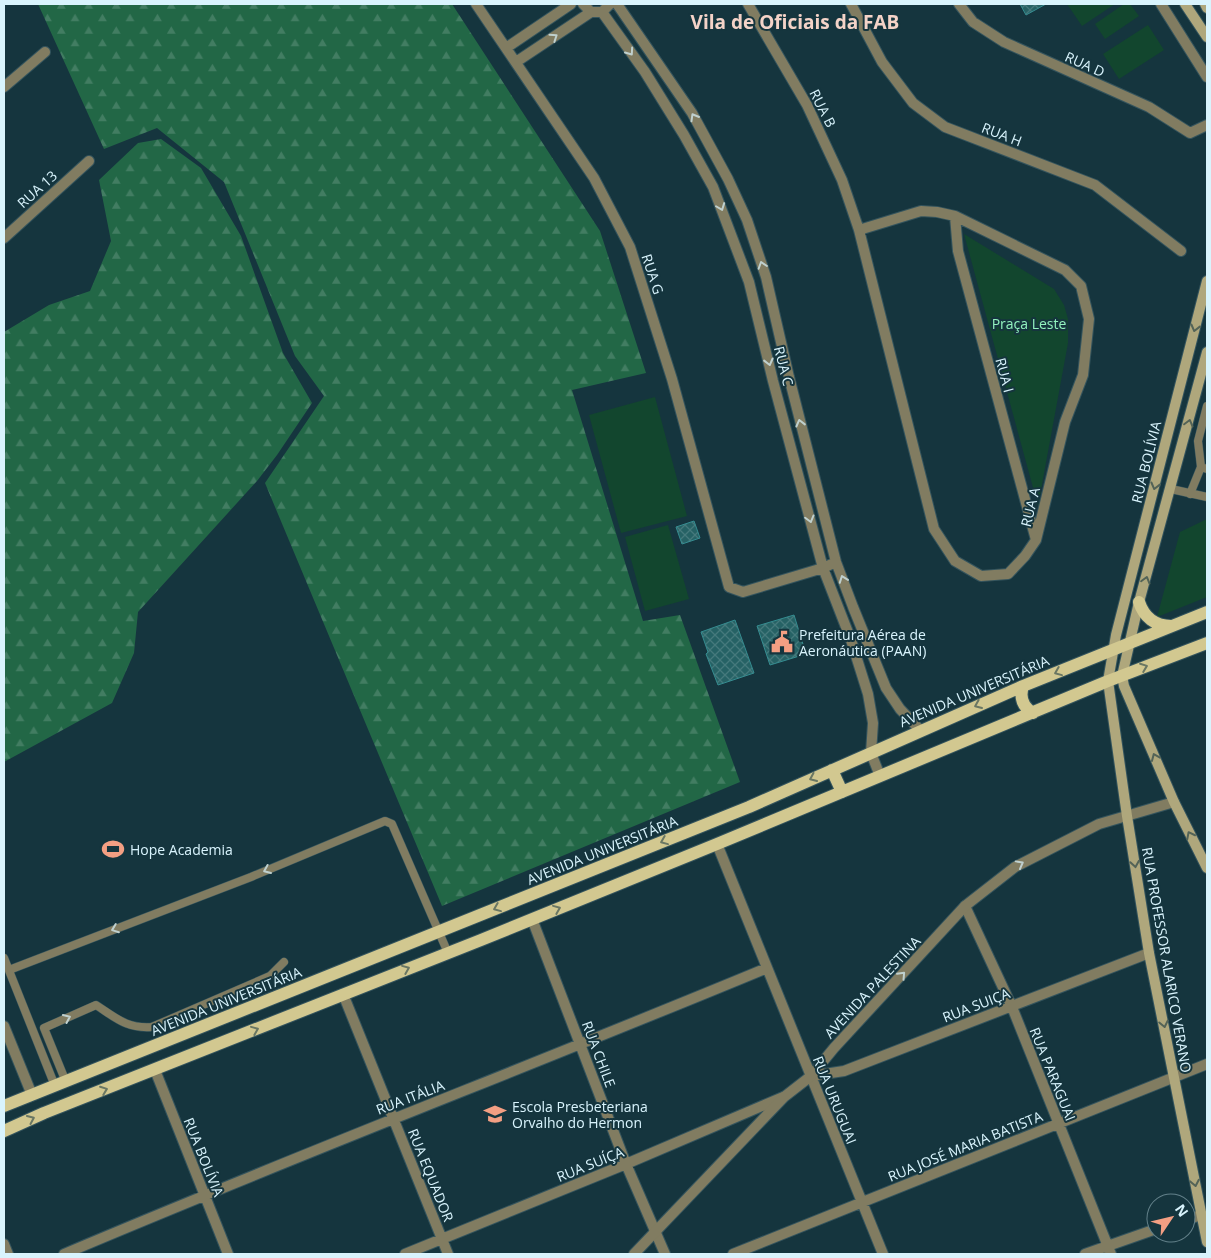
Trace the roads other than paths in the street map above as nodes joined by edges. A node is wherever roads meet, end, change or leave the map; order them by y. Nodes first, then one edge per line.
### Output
1 (476, 4) edge
2 (571, 4) edge
3 (583, 4) edge
4 (610, 4) edge
5 (616, 4) edge
6 (748, 4) edge
7 (851, 4) edge
8 (959, 4) edge
9 (1161, 4) edge
10 (1185, 4) edge
11 (1205, 4) edge
12 (1207, 8) edge
13 (597, 12) junction
14 (1207, 37) edge
15 (506, 48) junction
16 (45, 52) dead end
17 (516, 62) junction
18 (1207, 77) edge
19 (4, 87) edge
20 (1207, 125) edge
21 (89, 161) dead end
22 (728, 179) junction
23 (713, 186) junction
24 (954, 216) junction
25 (859, 230) junction
26 (4, 238) edge
27 (1181, 250) dead end
28 (1207, 281) edge
29 (1207, 352) edge
30 (788, 377) junction
31 (773, 381) junction
32 (1207, 406) edge
33 (1204, 468) edge
34 (1171, 489) junction
35 (1190, 494) junction
36 (1207, 497) edge
37 (1036, 540) junction
38 (836, 562) junction
39 (823, 568) junction
40 (1139, 602) junction
41 (853, 607) junction
42 (841, 612) junction
43 (1207, 612) edge
44 (1172, 626) junction
45 (864, 636) junction
46 (851, 640) junction
47 (1207, 642) edge
48 (1129, 644) junction
49 (1113, 650) junction
50 (1122, 676) junction
51 (1108, 681) junction
52 (1023, 686) junction
53 (886, 688) junction
54 (868, 694) junction
55 (1033, 713) junction
56 (920, 730) junction
57 (871, 753) junction
58 (832, 770) junction
59 (880, 776) junction
60 (842, 792) junction
61 (1174, 802) junction
62 (1127, 816) junction
63 (717, 844) junction
64 (1207, 868) edge
65 (965, 906) junction
66 (532, 919) junction
67 (440, 931) junction
68 (448, 953) junction
69 (1149, 953) junction
70 (4, 958) edge
71 (284, 962) dead end
72 (767, 968) junction
73 (9, 970) junction
74 (344, 994) junction
75 (1012, 1007) junction
76 (4, 1026) edge
77 (44, 1028) junction
78 (33, 1032) junction
79 (581, 1046) junction
80 (1207, 1064) edge
81 (155, 1070) junction
82 (811, 1076) junction
83 (1175, 1078) junction
84 (60, 1084) junction
85 (32, 1095) junction
86 (784, 1097) junction
87 (4, 1106) edge
88 (59, 1107) junction
89 (393, 1118) junction
90 (1058, 1123) junction
91 (4, 1131) edge
92 (626, 1164) junction
93 (205, 1194) junction
94 (862, 1202) junction
95 (1201, 1215) junction
96 (1196, 1217) edge
97 (656, 1232) junction
98 (1146, 1233) edge
99 (442, 1239) junction
100 (1207, 1242) edge
101 (4, 1244) edge
102 (1109, 1250) edge
103 (8, 1254) edge
104 (64, 1254) edge
105 (228, 1254) edge
106 (405, 1254) edge
107 (448, 1254) edge
108 (634, 1254) edge
109 (666, 1254) edge
110 (733, 1254) edge
111 (883, 1254) edge
112 (1084, 1254) edge

1 - 15 street, RUA G
2 - 15 street
3 - 13 street, RUA C
4 - 13 street
22 -> 5 street, RUA C
6 - 25 street, RUA B
7 - 27 street, RUA H
8 - 20 street, RUA D
9 - 18 street
10 - 14 main road
11 - 12 main road
17 -> 13 street
13 -> 23 street, RUA C
15 - 17 street, RUA G
16 - 19 street
17 - 39 street, RUA G
21 - 26 street, RUA 13
22 - 23 street
30 -> 22 street, RUA C
23 -> 31 street, RUA C
24 - 25 street, RUA A
24 - 37 street, RUA I
24 - 37 street, RUA A
25 - 37 street, RUA A
28 -> 49 main road, RUA BOLÍVIA
34 -> 29 main road
30 - 31 street
38 -> 30 street, RUA C
31 -> 39 street, RUA C
32 - 33 lane
33 - 35 lane
34 - 35 lane
40 -> 34 main road
35 - 36 lane
38 - 39 street
41 -> 38 street, RUA C
39 - 42 street, RUA C
40 - 44 main road
40 - 48 main road
41 - 42 street
41 - 45 street, RUA C
42 - 46 street, RUA C
43 - 44 main road, AVENIDA UNIVERSITÁRIA
44 - 48 main road, AVENIDA UNIVERSITÁRIA
45 - 46 street
45 - 53 street, RUA C
46 - 54 street, RUA C
50 -> 47 main road
48 - 49 main road, AVENIDA UNIVERSITÁRIA
48 - 50 main road
49 - 51 main road, RUA BOLÍVIA
49 -> 52 main road, AVENIDA UNIVERSITÁRIA
50 - 51 main road
61 -> 50 main road
51 - 55 main road
51 - 62 main road, RUA PROFESSOR ALARICO VERANO
52 - 55 main road
52 -> 56 main road, AVENIDA UNIVERSITÁRIA
53 - 54 street
53 - 56 street, RUA C
54 - 57 street, RUA C
55 - 59 main road
56 - 57 main road, AVENIDA UNIVERSITÁRIA
57 - 58 main road, AVENIDA UNIVERSITÁRIA
57 - 59 street
58 - 60 main road
58 -> 67 main road, AVENIDA UNIVERSITÁRIA
59 - 60 main road
60 - 63 main road
61 - 62 street, AVENIDA PALESTINA
64 -> 61 main road
65 -> 62 street, AVENIDA PALESTINA
62 -> 69 main road, RUA PROFESSOR ALARICO VERANO
66 -> 63 main road
63 - 72 street, RUA URUGUAI
65 - 75 street, RUA PARAGUAI
82 -> 65 street, AVENIDA PALESTINA
66 - 68 main road
66 - 79 street, RUA CHILE
67 - 68 lane
67 -> 73 lane
67 - 84 main road, AVENIDA UNIVERSITÁRIA
74 -> 68 main road
69 - 75 street, RUA SUIÇA
69 -> 83 main road, RUA PROFESSOR ALARICO VERANO
70 - 73 lane
77 -> 71 lane
72 - 79 street, RUA ITÁLIA
72 - 82 street, RUA URUGUAI
73 - 78 lane
81 -> 74 main road
74 - 89 street, RUA EQUADOR
75 - 82 street, RUA SUIÇA
75 - 90 street, RUA PARAGUAI
76 - 85 street
77 - 78 lane
77 - 84 lane
78 - 84 lane
79 - 89 street, RUA ITÁLIA
79 - 92 street, RUA CHILE
80 - 83 street, RUA JOSÉ MARIA BATISTA
88 -> 81 main road
81 - 93 street, RUA BOLÍVIA
82 - 86 street, AVENIDA PALESTINA
82 - 94 street, RUA URUGUAI
83 - 90 street, RUA JOSÉ MARIA BATISTA
83 -> 95 main road, RUA PROFESSOR ALARICO VERANO
84 - 85 main road, AVENIDA UNIVERSITÁRIA
84 - 88 main road
85 - 87 main road, AVENIDA UNIVERSITÁRIA
86 - 92 street, RUA SUÍÇA
86 - 97 street, AVENIDA PALESTINA
91 -> 88 main road
89 - 93 street, RUA ITÁLIA
89 - 99 street, RUA EQUADOR
90 - 94 street, RUA JOSÉ MARIA BATISTA
90 - 102 street, RUA PARAGUAI
92 - 97 street, RUA CHILE
92 - 99 street, RUA SUÍÇA
93 - 104 street, RUA ITÁLIA
93 - 105 street, RUA BOLÍVIA
94 - 110 street, RUA JOSÉ MARIA BATISTA
94 - 111 street, RUA URUGUAI
95 - 96 street
95 - 100 main road, RUA PROFESSOR ALARICO VERANO
97 - 108 street, AVENIDA PALESTINA
97 - 109 street, RUA CHILE
98 - 102 street
99 - 106 street, RUA SUÍÇA
99 - 107 street, RUA EQUADOR
101 - 103 street
102 - 112 street

